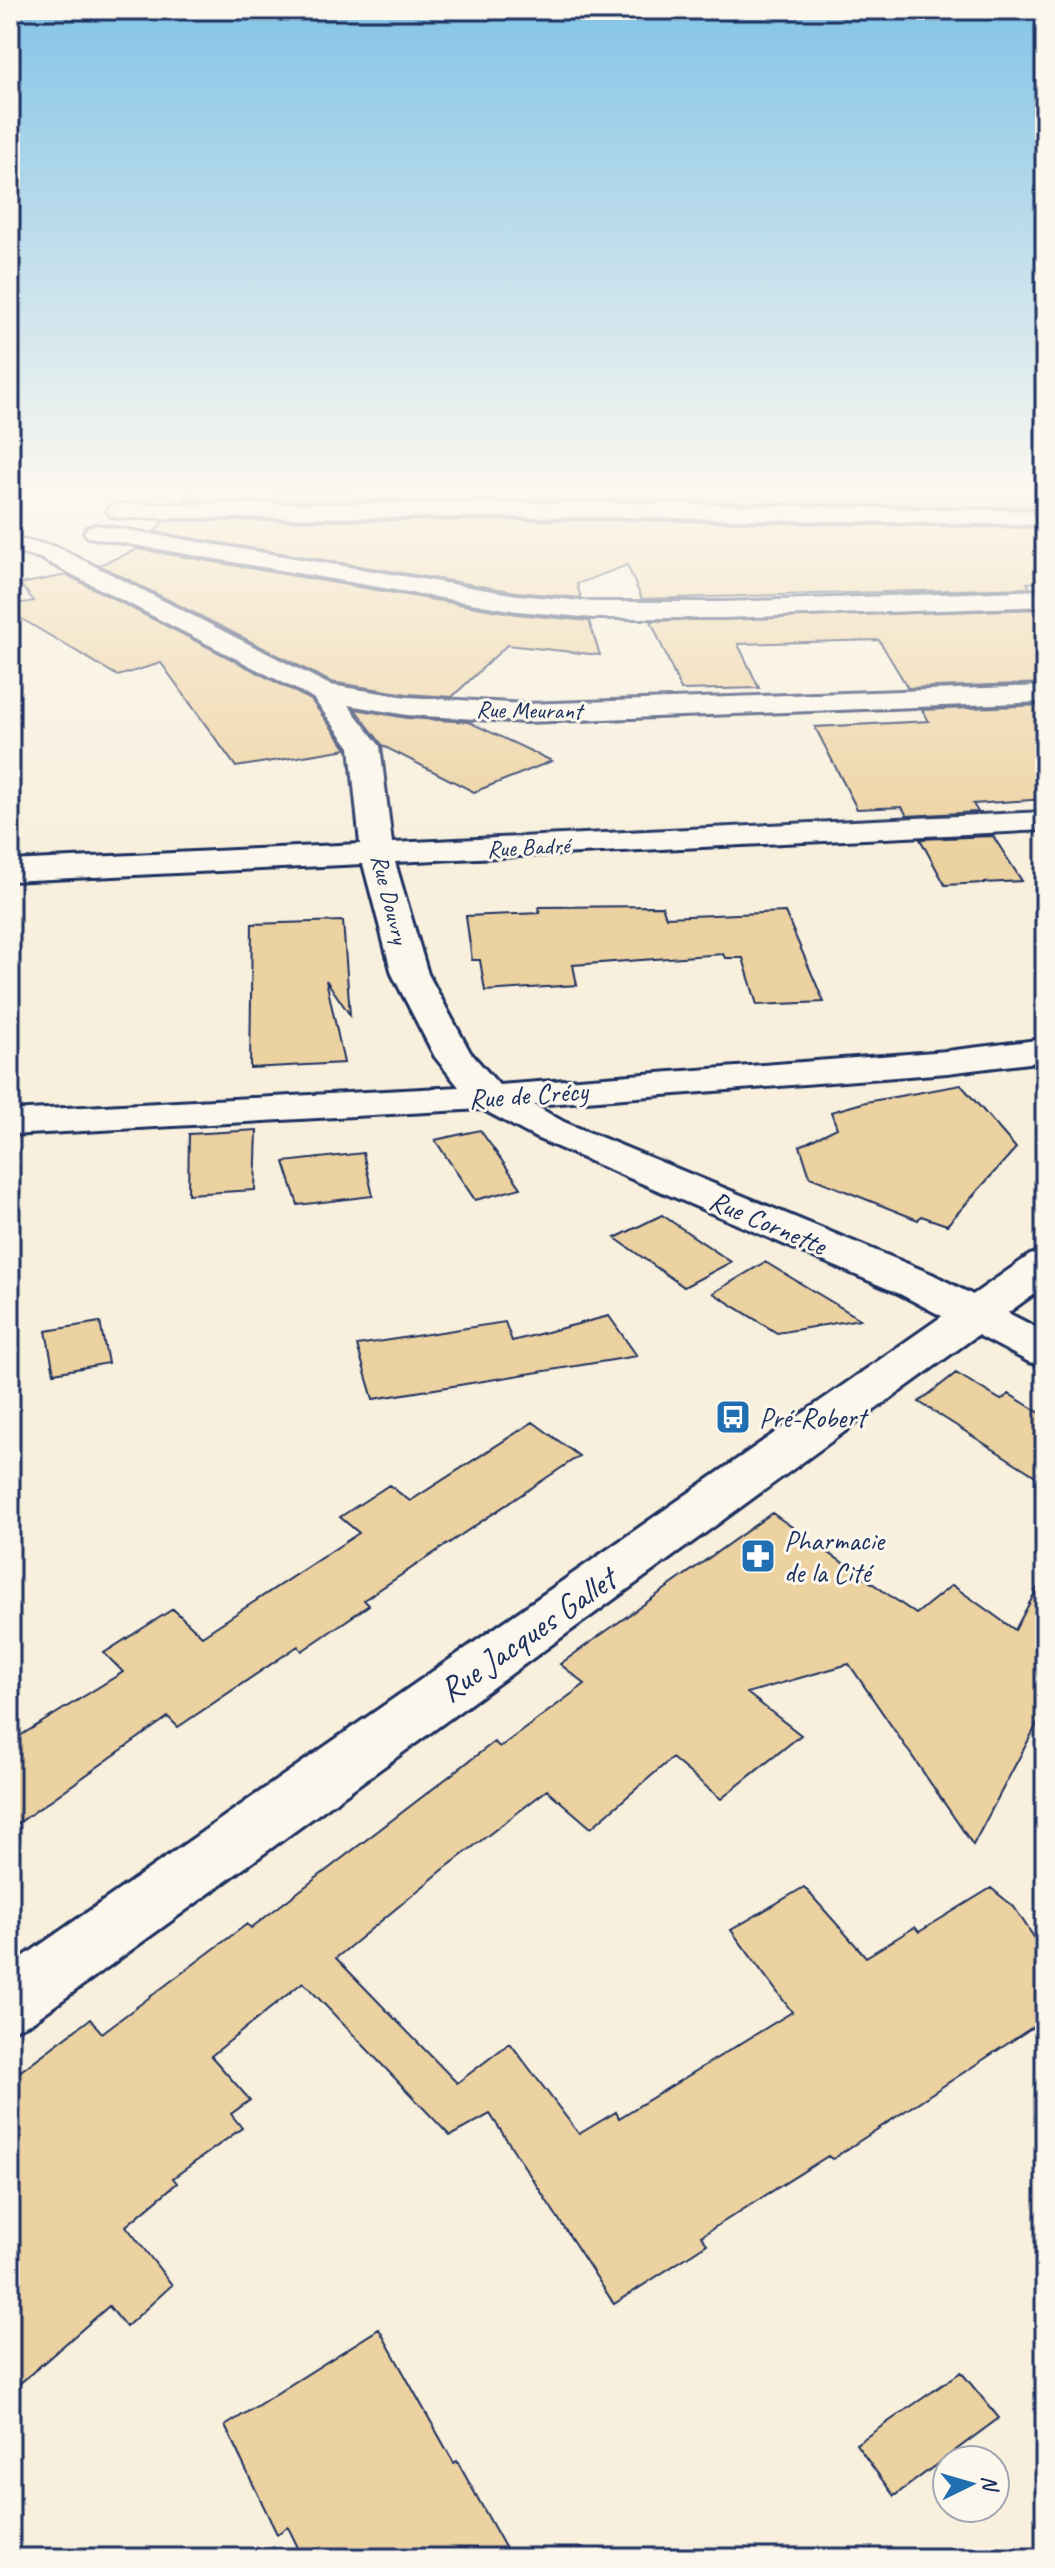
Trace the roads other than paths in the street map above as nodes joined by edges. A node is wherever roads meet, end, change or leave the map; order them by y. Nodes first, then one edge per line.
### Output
1 (158, 608) edge
2 (570, 608) edge
3 (781, 608) edge
4 (323, 692) junction
5 (1045, 694) edge
6 (479, 710) junction
7 (389, 738) junction
8 (1045, 821) edge
9 (377, 855) junction
10 (10, 871) edge
11 (1045, 1050) edge
12 (489, 1097) junction
13 (10, 1123) edge
14 (1045, 1265) edge
15 (977, 1314) junction
16 (1045, 1351) edge
17 (10, 2002) edge

1 - 4 street, Rue Meurant
2 - 3 street
4 - 6 street, Rue Meurant
4 - 7 street
5 - 6 street, Rue Meurant
6 - 7 street
7 - 9 street, Rue Douvry
8 - 9 street, Rue Badré
9 - 10 street, Rue Badré
9 - 12 street, Rue Douvry
11 - 12 street, Rue de Crécy
12 - 13 street, Rue de Crécy
12 - 15 street, Rue Cornette
14 - 15 street, Rue Jacques Gallet
15 - 16 street, Rue Cornette
15 - 17 street, Rue Jacques Gallet

